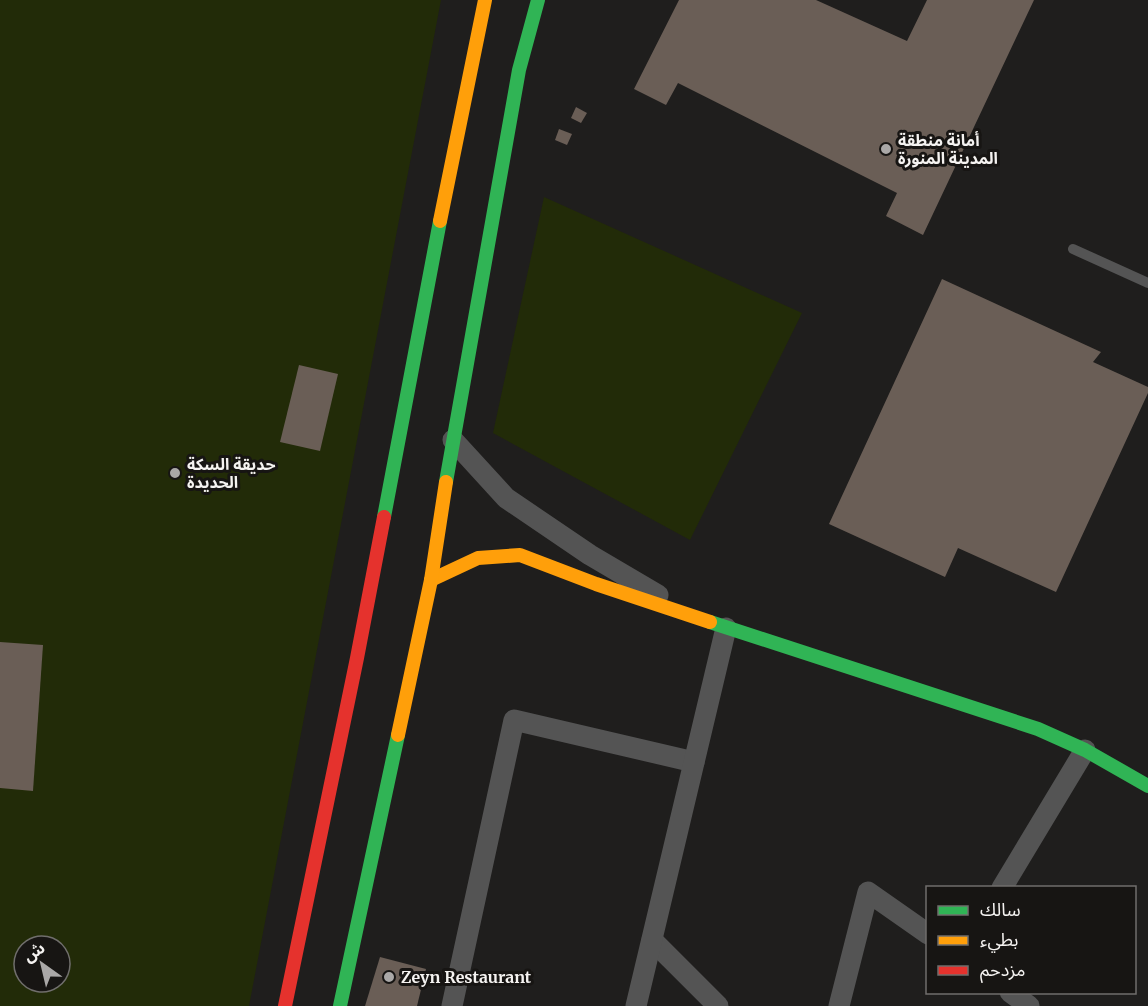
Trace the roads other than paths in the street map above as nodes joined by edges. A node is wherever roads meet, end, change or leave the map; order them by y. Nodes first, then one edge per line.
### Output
1 (485, 0) edge
2 (538, 0) edge
3 (1073, 249) dead end
4 (1148, 283) edge
5 (453, 440) junction
6 (431, 580) junction
7 (697, 618) junction
8 (726, 628) junction
9 (1085, 750) junction
10 (694, 762) junction
11 (1148, 786) edge
12 (1003, 886) edge
13 (926, 933) edge
14 (652, 940) junction
15 (1011, 994) edge
16 (285, 1006) edge
17 (340, 1006) edge
18 (452, 1006) edge
19 (636, 1006) edge
20 (718, 1006) edge
21 (839, 1006) edge
22 (1029, 1006) edge

1 - 16 main road
2 - 5 main road
3 - 4 lane
5 - 6 main road
5 - 7 street
6 - 7 main road
6 - 17 main road
7 - 8 main road
8 - 9 main road
8 - 10 street
9 - 11 main road
9 - 12 street
10 - 14 street
10 - 18 street
13 - 21 street
14 - 19 street
14 - 20 street
15 - 22 street

